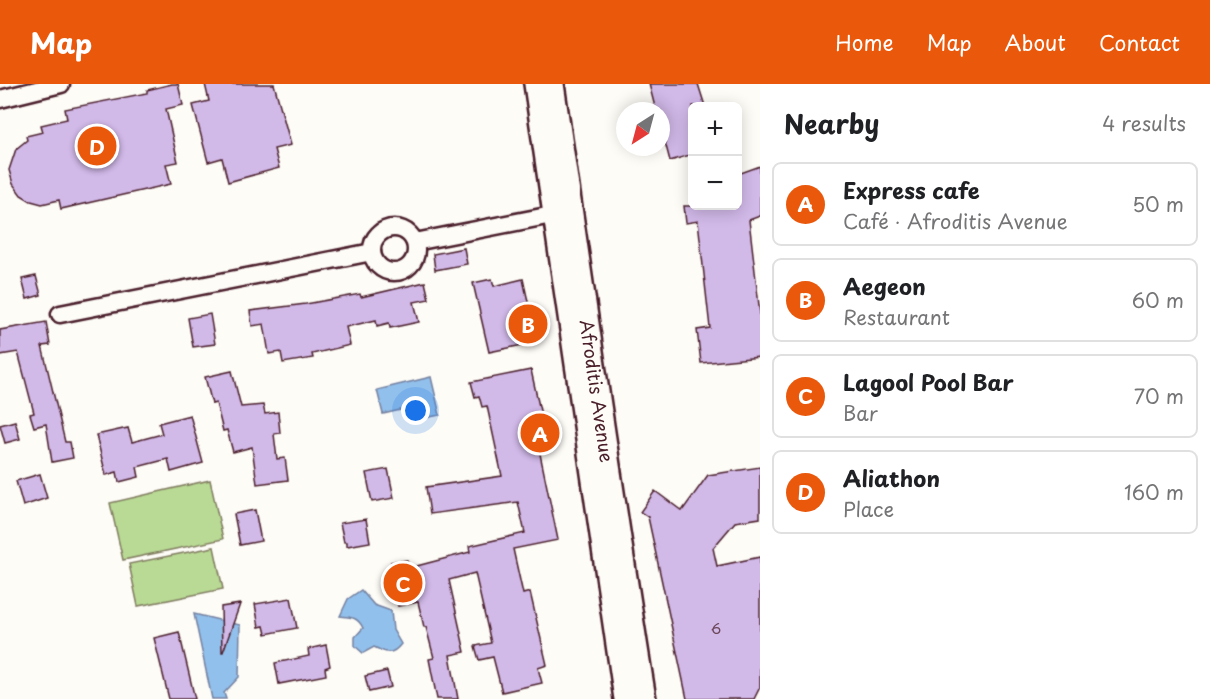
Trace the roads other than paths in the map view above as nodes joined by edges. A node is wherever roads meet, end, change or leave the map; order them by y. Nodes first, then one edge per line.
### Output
1 (61, 84) edge
2 (535, 84) edge
3 (553, 84) edge
4 (0, 99) edge
5 (552, 215) junction
6 (415, 242) junction
7 (372, 252) junction
8 (60, 314) dead end
9 (625, 699) edge
10 (645, 699) edge

1 - 4 street
2 - 5 main road, Afroditis Avenue
3 - 10 main road, Afroditis Avenue
5 - 6 street
5 - 9 main road, Afroditis Avenue
6 - 7 street
6 - 7 street
7 - 8 street

